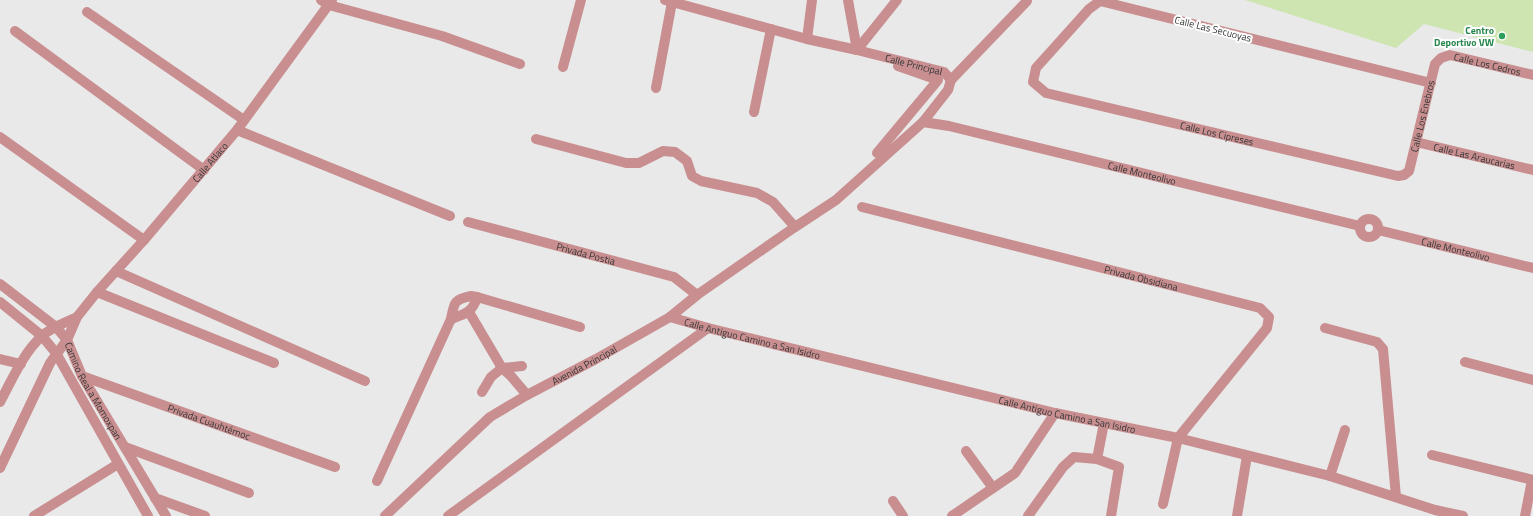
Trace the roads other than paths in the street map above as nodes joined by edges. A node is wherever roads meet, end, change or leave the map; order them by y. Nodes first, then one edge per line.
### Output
1 (581, 0) edge
2 (812, 0) edge
3 (848, 0) edge
4 (897, 0) edge
5 (669, 1) edge
6 (1027, 1) dead end
7 (327, 2) edge
8 (87, 12) dead end
9 (15, 31) dead end
10 (771, 31) junction
11 (868, 36) dead end
12 (807, 39) junction
13 (857, 50) junction
14 (1441, 58) joint
15 (520, 64) dead end
16 (564, 67) dead end
17 (1533, 75) edge
18 (951, 80) junction
19 (1034, 82) joint
20 (1430, 83) junction
21 (656, 88) dead end
22 (754, 112) dead end
23 (244, 120) junction
24 (923, 122) junction
25 (237, 130) junction
26 (0, 137) edge
27 (536, 139) dead end
28 (1416, 142) junction
29 (877, 153) dead end
30 (204, 170) junction
31 (1533, 170) edge
32 (1404, 175) joint
33 (862, 207) dead end
34 (450, 216) dead end
35 (468, 222) dead end
36 (795, 227) junction
37 (144, 240) junction
38 (1533, 268) edge
39 (116, 271) junction
40 (0, 284) edge
41 (97, 292) junction
42 (697, 295) junction
43 (477, 297) junction
44 (0, 302) edge
45 (469, 312) junction
46 (77, 317) junction
47 (670, 317) junction
48 (452, 319) junction
49 (56, 327) junction
50 (580, 327) dead end
51 (708, 328) junction
52 (1325, 328) dead end
53 (42, 336) junction
54 (67, 340) junction
55 (56, 353) junction
56 (0, 359) edge
57 (1465, 362) dead end
58 (274, 363) dead end
59 (21, 364) junction
60 (522, 366) dead end
61 (502, 368) junction
62 (82, 376) junction
63 (1533, 380) edge
64 (365, 382) dead end
65 (482, 392) dead end
66 (527, 395) junction
67 (0, 402) edge
68 (1055, 413) junction
69 (1104, 423) junction
70 (1345, 430) dead end
71 (1178, 438) junction
72 (125, 447) junction
73 (966, 451) dead end
74 (1432, 455) dead end
75 (1247, 456) junction
76 (1097, 459) junction
77 (118, 464) junction
78 (335, 467) dead end
79 (0, 468) edge
80 (1330, 476) junction
81 (1532, 480) edge
82 (377, 481) dead end
83 (993, 488) junction
84 (249, 492) dead end
85 (153, 494) junction
86 (1396, 497) junction
87 (138, 499) junction
88 (893, 501) dead end
89 (1163, 504) dead end
90 (1435, 513) edge
91 (34, 516) edge
92 (148, 516) edge
93 (166, 516) edge
94 (205, 516) edge
95 (385, 516) edge
96 (448, 516) edge
97 (903, 516) edge
98 (952, 516) edge
99 (1028, 516) edge
100 (1111, 516) edge
101 (1237, 516) edge
102 (1463, 516) edge
103 (1525, 516) edge

1 - 16 street
2 - 12 street
3 - 13 street
4 - 13 street
5 - 10 street, Calle Principal
5 - 21 street
6 - 18 street
7 - 15 street
7 - 23 street, Calle Atlaco
8 - 23 street
9 - 30 street
10 - 12 street, Calle Principal
10 - 22 street
10 - 29 street
11 - 13 street
12 - 13 street, Calle Principal
13 - 18 street, Calle Principal
14 - 17 street, Calle Los Cedros
14 - 20 street, Calle Los Enebros
18 - 24 street, Calle Principal
19 - 20 street, Calle Las Secuoyas
19 - 32 street, Calle Los Cipreses
20 - 28 street, Calle Los Enebros
23 - 25 street, Calle Atlaco
24 - 36 street, Calle Principal
24 - 38 street, Calle Monteolivo
25 - 30 street, Calle Atlaco
25 - 34 street
26 - 37 street
27 - 36 street
28 - 31 street, Calle Las Araucarias
28 - 32 street, Calle Los Enebros
30 - 37 street, Calle Atlaco
33 - 71 street, Privada Obsidiana
35 - 42 street, Privada Postia
36 - 42 street, Avenida Principal
37 - 39 street, Calle Atlaco
39 - 41 street, Calle Atlaco
39 - 64 street
40 - 49 street, Camino Real a Momoxpan
41 - 46 street, Calle Atlaco
41 - 58 street
42 - 47 street, Avenida Principal
43 - 45 street
43 - 48 street
43 - 50 street
44 - 53 street, Camino Real a Momoxpan
45 - 48 street
45 - 61 street
46 - 49 street, Calle Atlaco
46 - 54 street, Calle Atlaco
47 - 51 street, Calle Antiguo Camino a San Isidro
47 - 66 street, Avenida Principal
48 - 82 street
49 - 53 street, Calle Atlaco
49 - 54 street, Camino Real a Momoxpan
51 - 68 street, Calle Antiguo Camino a San Isidro
51 - 96 street
52 - 86 street
53 - 55 street, Camino Real a Momoxpan
53 - 59 street, Calle Atlaco
54 - 55 street, Calle Atlaco
54 - 62 street, Camino Real a Momoxpan
55 - 77 street, Camino Real a Momoxpan
55 - 79 street, Calle Atlaco
56 - 59 street
57 - 63 street
59 - 67 street, Calle Atlaco
60 - 61 street
61 - 65 street
61 - 66 street
62 - 72 street, Camino Real a Momoxpan
62 - 78 street, Privada Cuauhtémoc
66 - 95 street, Avenida Principal
68 - 69 street, Calle Antiguo Camino a San Isidro
68 - 83 street
69 - 71 street, Calle Antiguo Camino a San Isidro
69 - 76 street
70 - 80 street
71 - 75 street, Calle Antiguo Camino a San Isidro
71 - 89 street
72 - 84 street
72 - 85 street, Camino Real a Momoxpan
73 - 83 street
74 - 81 street
75 - 80 street, Calle Antiguo Camino a San Isidro
75 - 101 street
76 - 99 street
76 - 100 street
77 - 87 street, Camino Real a Momoxpan
77 - 91 street
80 - 86 street, Calle Antiguo Camino a San Isidro
81 - 103 street
83 - 98 street
85 - 87 street
85 - 93 street, Camino Real a Momoxpan
85 - 94 street
86 - 90 street, Calle Antiguo Camino a San Isidro
87 - 92 street, Camino Real a Momoxpan
88 - 97 street
90 - 102 street, Calle Antiguo Camino a San Isidro

